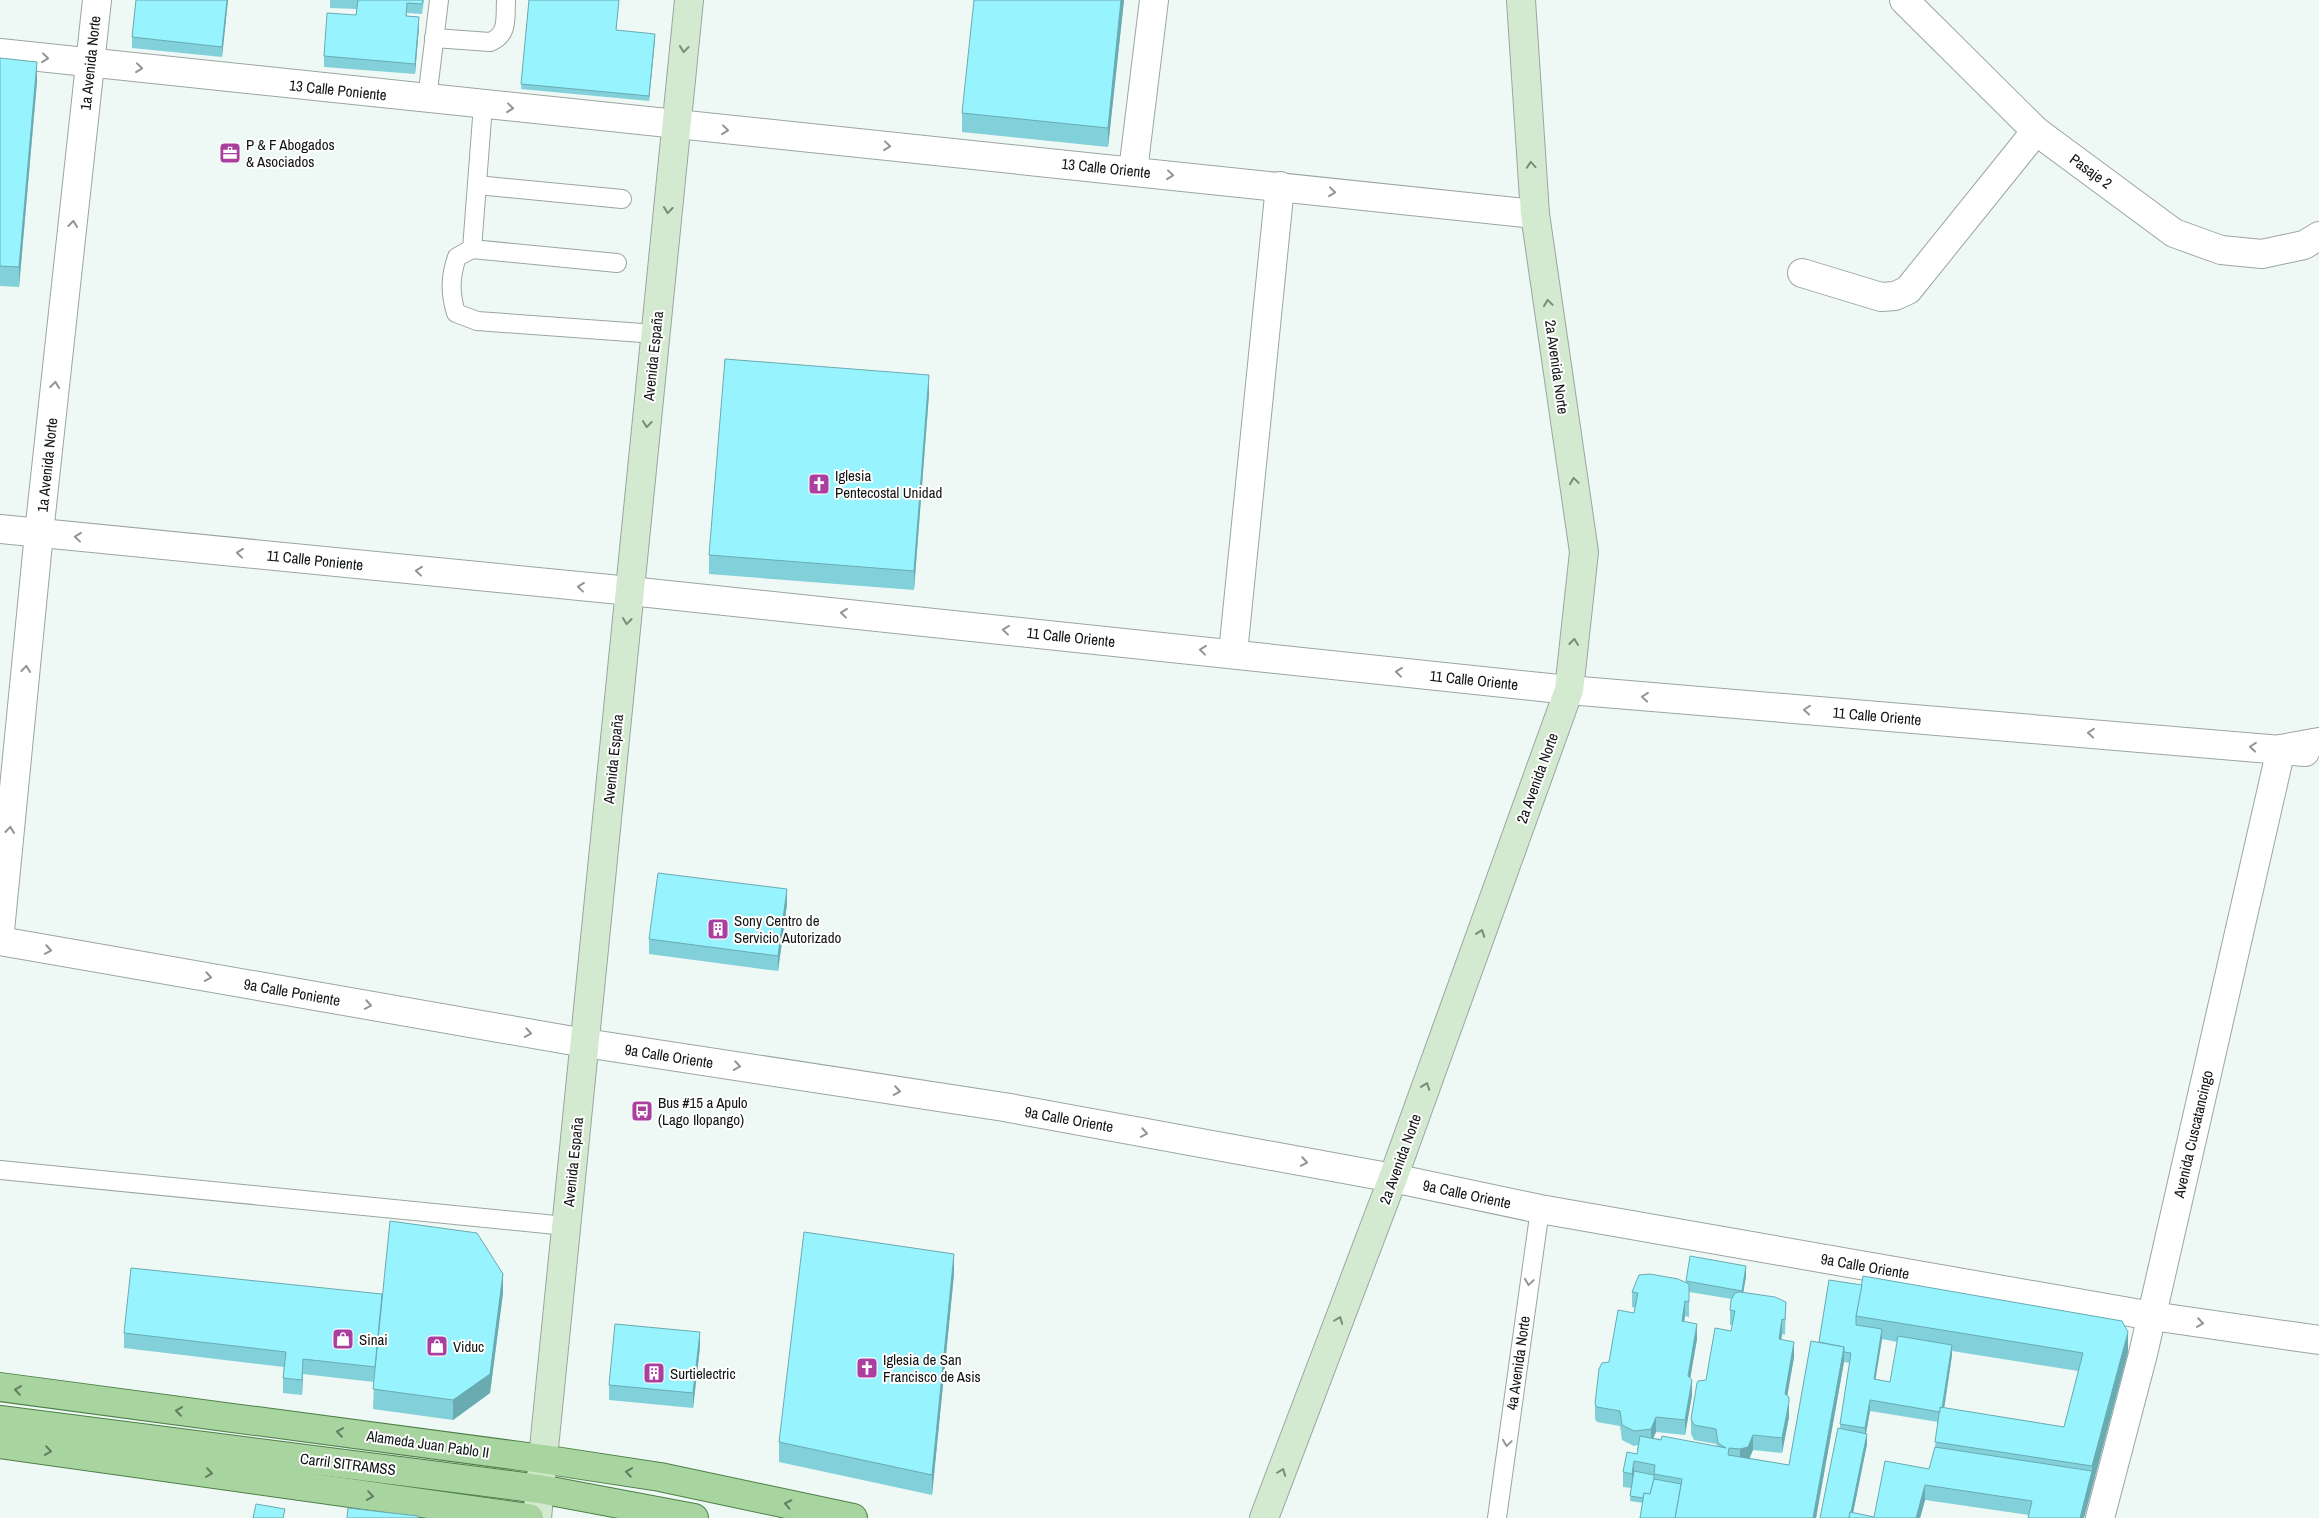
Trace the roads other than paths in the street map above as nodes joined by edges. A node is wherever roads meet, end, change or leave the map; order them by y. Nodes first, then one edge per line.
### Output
1 (97, 0) edge
2 (438, 0) edge
3 (506, 0) edge
4 (689, 0) edge
5 (1154, 0) edge
6 (1521, 0) edge
7 (1904, 0) edge
8 (434, 38) junction
9 (0, 53) edge
10 (91, 63) junction
11 (427, 99) junction
12 (483, 105) junction
13 (676, 126) junction
14 (2036, 131) junction
15 (1133, 171) junction
16 (476, 185) junction
17 (1280, 186) junction
18 (622, 199) dead end
19 (1535, 214) junction
20 (2319, 236) edge
21 (472, 249) junction
22 (617, 263) dead end
23 (1802, 273) dead end
24 (656, 334) junction
25 (0, 529) edge
26 (39, 533) junction
27 (630, 591) junction
28 (1233, 654) junction
29 (1569, 690) junction
30 (2319, 742) edge
31 (2281, 749) junction
32 (2319, 754) edge
33 (0, 931) edge
34 (0, 941) edge
35 (585, 1043) junction
36 (0, 1170) edge
37 (1393, 1178) junction
38 (1540, 1209) junction
39 (566, 1226) junction
40 (2152, 1316) junction
41 (2319, 1340) edge
42 (0, 1387) edge
43 (0, 1420) edge
44 (0, 1444) edge
45 (542, 1458) junction
46 (540, 1488) junction
47 (529, 1518) edge
48 (537, 1518) edge
49 (694, 1518) edge
50 (853, 1518) edge
51 (1264, 1518) edge
52 (1497, 1518) edge
53 (2100, 1518) edge

1 - 10 street, 1a Avenida Norte
2 - 8 lane
3 - 8 lane
4 -> 13 main road, Avenida España
5 - 15 street
19 -> 6 main road, 2a Avenida Norte
7 - 14 street, Pasaje 2
8 - 11 lane
9 -> 10 street, 13 Calle Poniente
10 -> 11 street, 13 Calle Poniente
26 -> 10 street, 1a Avenida Norte
11 - 12 street, 13 Calle Poniente
12 -> 13 street, 13 Calle Poniente
12 - 16 lane
13 -> 15 street, 13 Calle Oriente
13 -> 24 main road, Avenida España
14 - 20 street, Pasaje 2
14 - 23 street
15 -> 17 street, 13 Calle Oriente
16 - 18 lane
16 - 21 lane
17 -> 19 street, 13 Calle Oriente
17 - 28 street
29 -> 19 main road, 2a Avenida Norte
21 - 22 lane
21 - 24 lane
24 -> 27 main road, Avenida España
25 - 26 street, 11 Calle Poniente
27 -> 26 street, 11 Calle Poniente
33 -> 26 street, 1a Avenida Norte
28 -> 27 street, 11 Calle Oriente
27 -> 35 main road, Avenida España
29 -> 28 street, 11 Calle Oriente
31 -> 29 street, 11 Calle Oriente
37 -> 29 main road, 2a Avenida Norte
30 - 31 street
31 - 32 street, 11 Calle Oriente
31 - 40 street, Avenida Cuscatancingo
34 -> 35 street, 9a Calle Poniente
35 -> 37 street, 9a Calle Oriente
35 - 39 main road, Avenida España
36 - 39 lane
37 - 38 street, 9a Calle Oriente
51 -> 37 main road, 2a Avenida Norte
38 - 40 street, 9a Calle Oriente
38 -> 52 lane, 4a Avenida Norte
39 - 45 main road, Avenida España
40 -> 41 street, 9a Calle Oriente
40 - 53 street, Avenida Cuscatancingo
45 -> 42 main road, Alameda Juan Pablo II
43 - 46 main road, Carril SITRAMSS
44 -> 47 main road
45 - 46 main road, Avenida España
50 -> 45 main road, Alameda Juan Pablo II
46 - 48 main road, Avenida España
46 - 49 main road, Carril SITRAMSS

